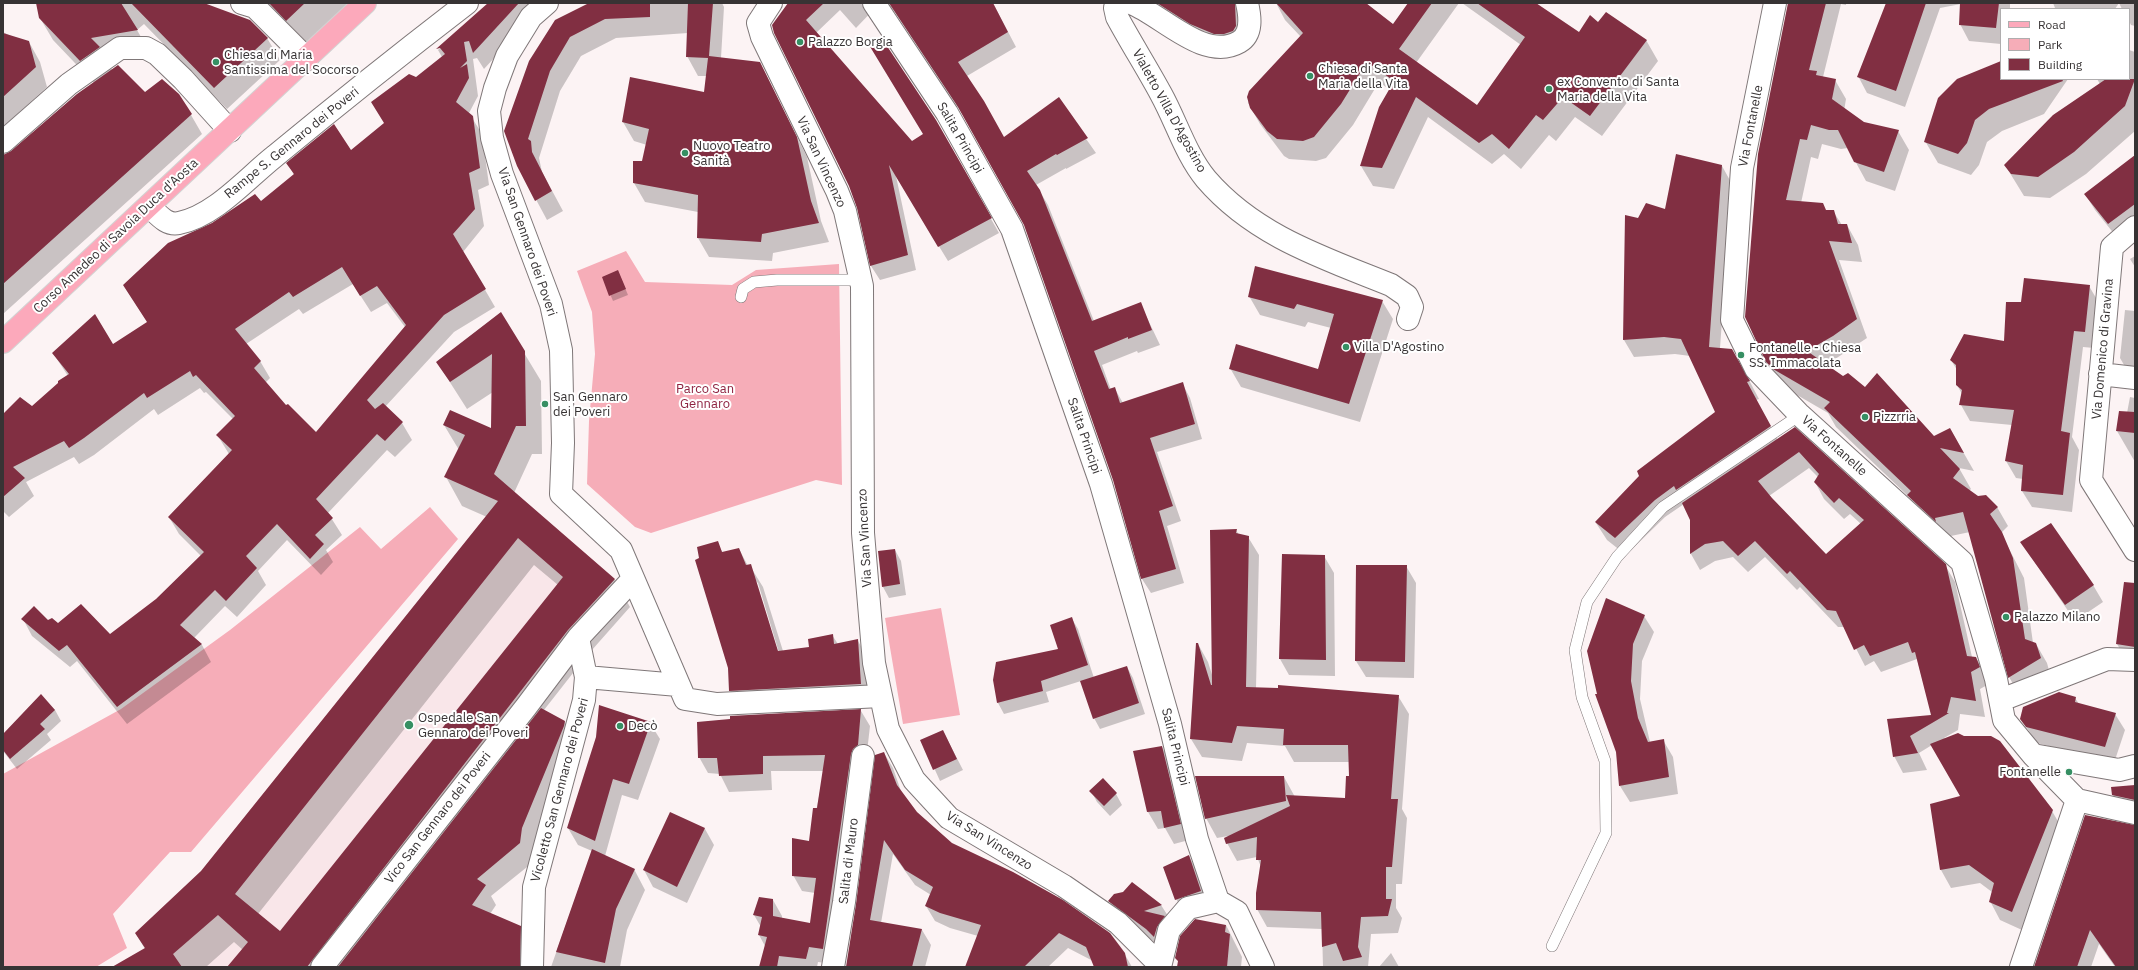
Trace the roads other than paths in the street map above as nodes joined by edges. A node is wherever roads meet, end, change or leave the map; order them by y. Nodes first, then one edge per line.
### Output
1 (242, 3) edge
2 (365, 3) edge
3 (467, 3) edge
4 (547, 3) edge
5 (771, 3) edge
6 (874, 3) edge
7 (1118, 3) edge
8 (1131, 3) edge
9 (1247, 3) edge
10 (1775, 3) edge
11 (306, 59) junction
12 (230, 131) junction
13 (3, 142) edge
14 (149, 206) junction
15 (2135, 227) edge
16 (860, 280) junction
17 (741, 297) dead end
18 (1408, 319) dead end
19 (3, 342) edge
20 (2100, 374) junction
21 (2135, 378) edge
22 (1800, 415) junction
23 (2135, 550) edge
24 (633, 579) junction
25 (578, 638) junction
26 (2135, 660) edge
27 (586, 677) junction
28 (681, 692) junction
29 (881, 696) junction
30 (2001, 700) junction
31 (2033, 755) junction
32 (863, 756) dead end
33 (2135, 766) edge
34 (2077, 800) junction
35 (2135, 812) edge
36 (1218, 901) junction
37 (1552, 946) dead end
38 (1160, 966) edge
39 (322, 967) edge
40 (532, 967) edge
41 (833, 967) edge
42 (1263, 967) edge
43 (2021, 967) edge

1 - 11 street
2 - 11 main road, Corso Amedeo di Savoia Duca d'Aosta
3 - 14 street, Rampe S. Gennaro dei Poveri
4 - 24 street, Via San Gennaro dei Poveri
5 - 16 street, Via San Vincenzo
6 - 36 street, Salita Principi
7 - 18 street, Vialetto Villa D'Agostino
8 - 9 street
10 - 22 street, Via Fontanelle
11 - 12 main road, Corso Amedeo di Savoia Duca d'Aosta
12 - 13 street
12 - 14 main road, Corso Amedeo di Savoia Duca d'Aosta
14 - 19 main road, Corso Amedeo di Savoia Duca d'Aosta
15 - 20 street, Via Domenico di Gravina
16 - 17 lane
16 - 29 street, Via San Vincenzo
20 - 21 street
20 - 23 street, Via Domenico di Gravina
22 - 30 street, Via Fontanelle
22 - 37 lane
24 - 25 street, Vico San Gennaro dei Poveri
24 - 28 street, Via San Gennaro dei Poveri
25 - 27 street, Vicoletto San Gennaro dei Poveri
25 - 39 street, Vico San Gennaro dei Poveri
26 - 30 street
27 - 28 street
27 - 40 street, Vicoletto San Gennaro dei Poveri
28 - 29 street
29 - 38 street, Via San Vincenzo
30 - 31 street, Via Fontanelle
31 - 33 street
31 - 34 street, Via Fontanelle
32 - 41 street, Salita di Mauro
34 - 35 street
34 - 43 street
36 - 38 street
36 - 42 street

